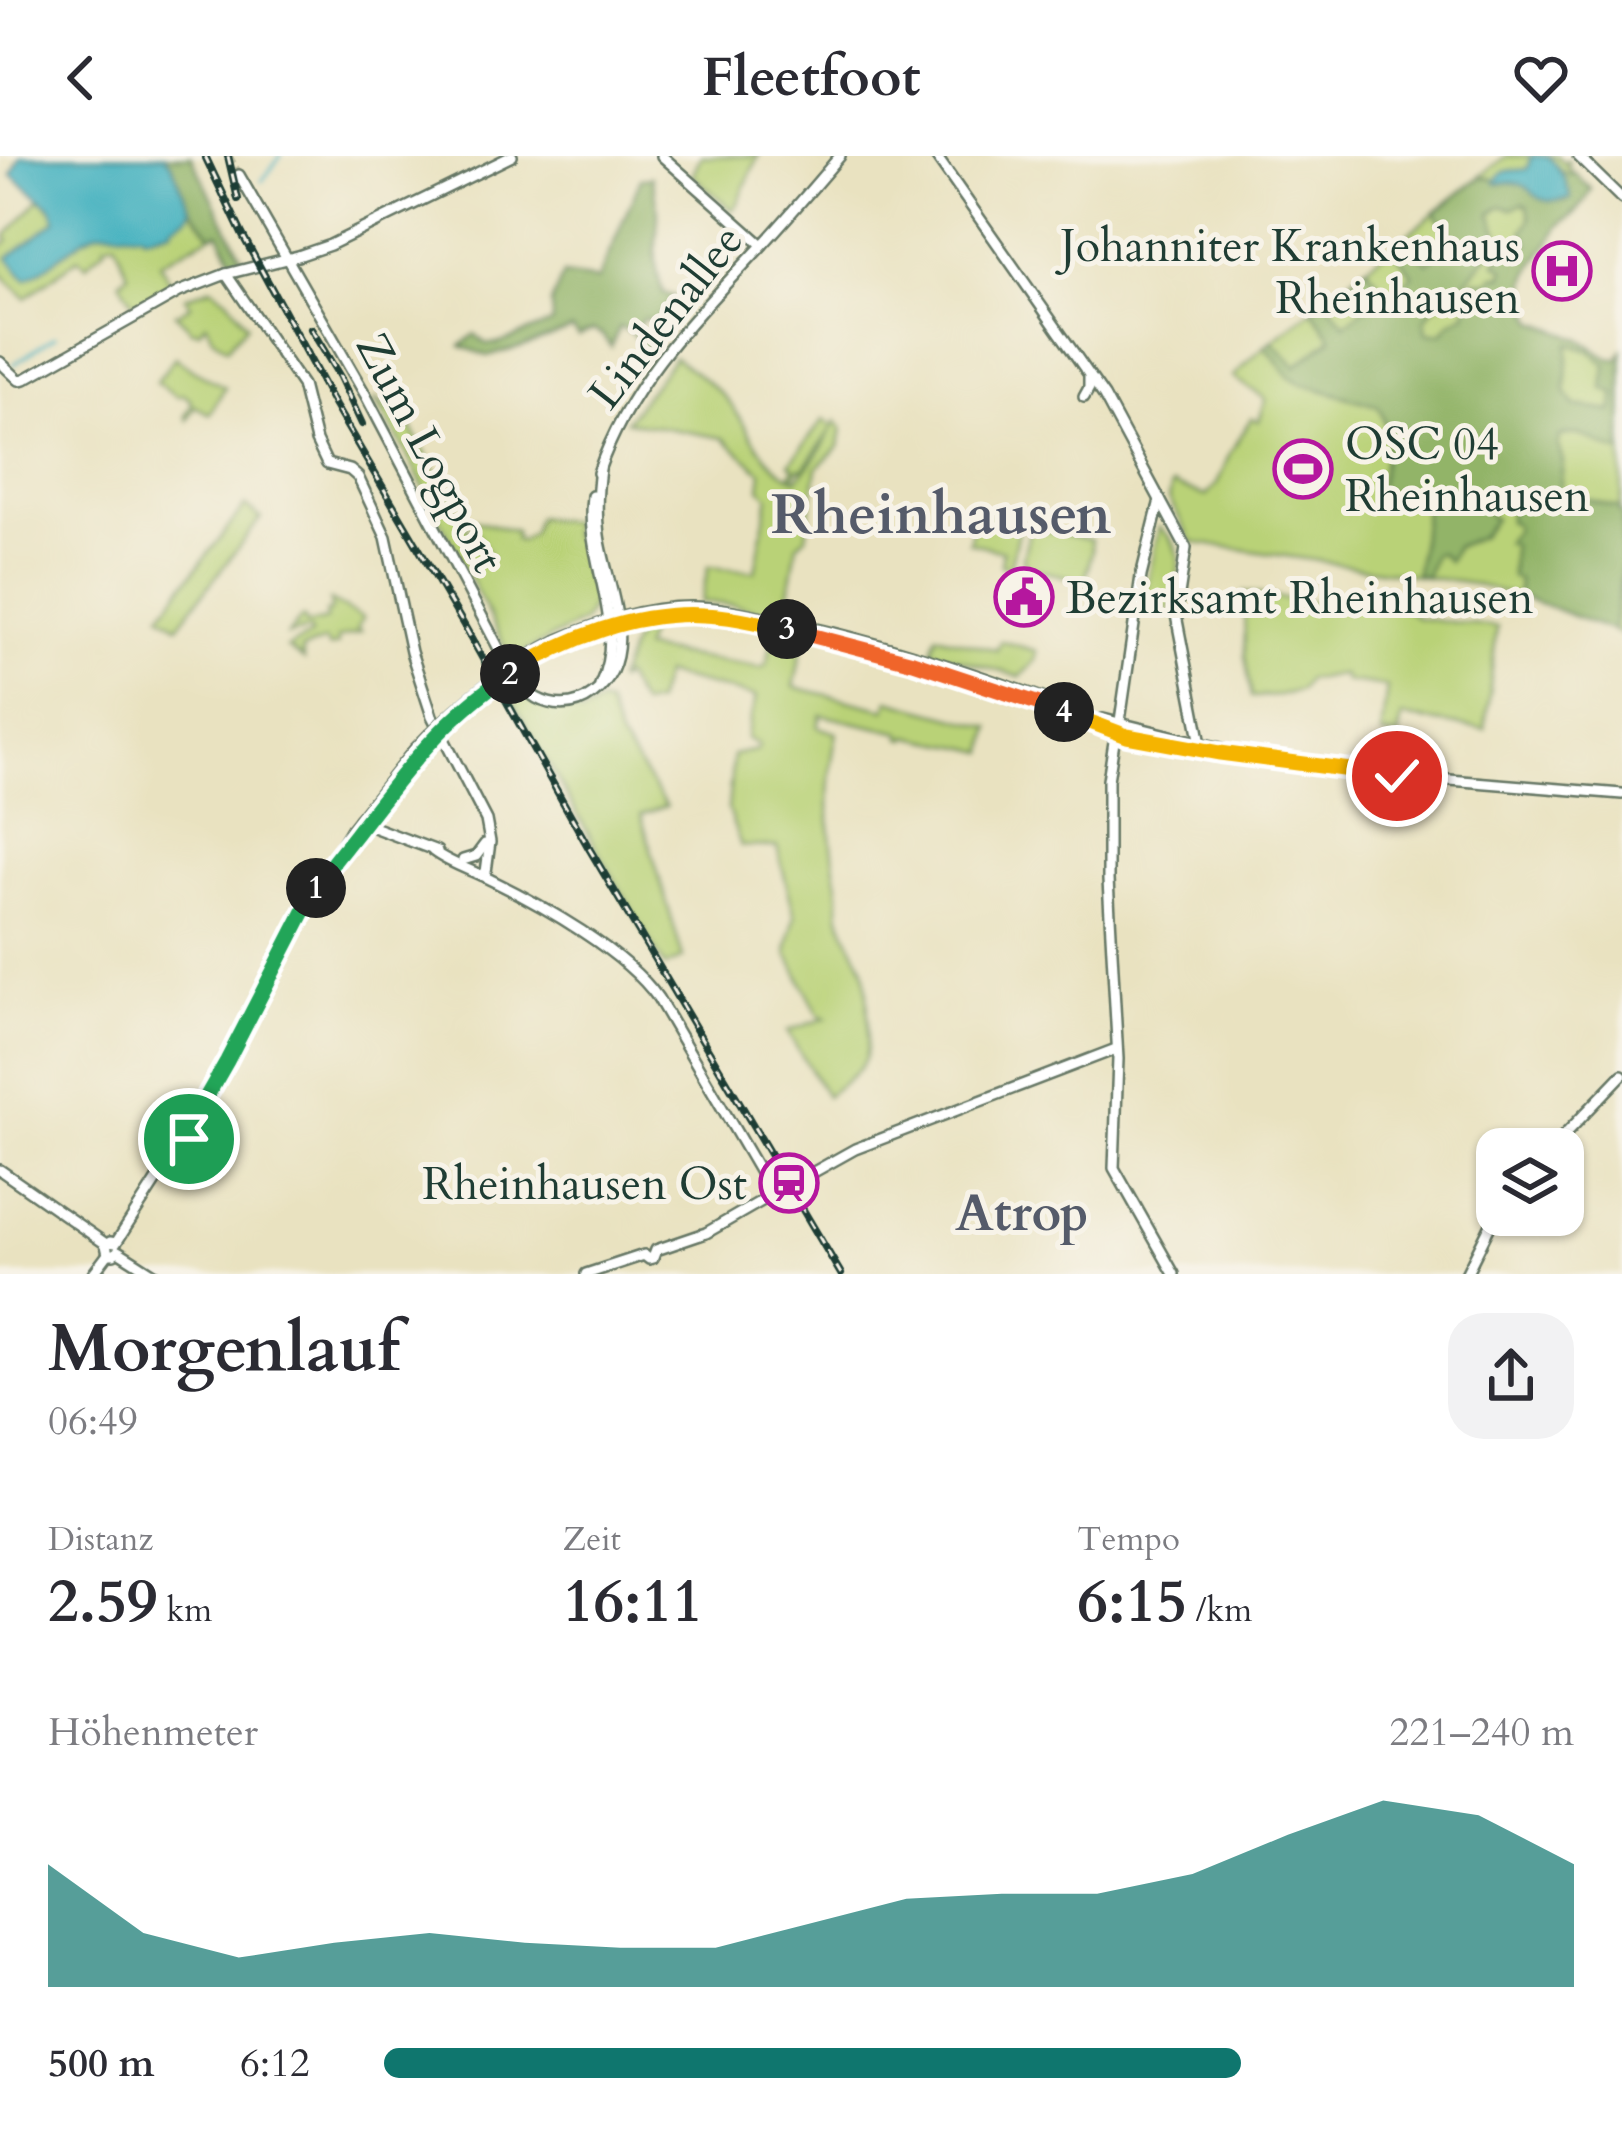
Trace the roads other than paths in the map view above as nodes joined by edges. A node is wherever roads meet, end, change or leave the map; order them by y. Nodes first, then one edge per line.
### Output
1 (512, 156) edge
2 (662, 156) edge
3 (839, 156) edge
4 (936, 156) edge
5 (1578, 156) edge
6 (239, 175) tunnel mouth
7 (1622, 199) edge
8 (762, 245) junction
9 (289, 259) junction
10 (226, 274) junction
11 (0, 362) edge
12 (1088, 372) junction
13 (1084, 397) dead end
14 (1148, 475) junction
15 (1162, 481) dead end
16 (1160, 500) junction
17 (609, 595) junction
18 (646, 611) junction
19 (639, 621) junction
20 (614, 623) junction
21 (590, 630) junction
22 (615, 651) junction
23 (1196, 722) junction
24 (1116, 732) junction
25 (1180, 737) junction
26 (1201, 745) junction
27 (1622, 794) edge
28 (480, 806) junction
29 (364, 818) junction
30 (484, 844) junction
31 (433, 851) junction
32 (463, 860) junction
33 (482, 873) junction
34 (1116, 1049) junction
35 (1622, 1075) edge
36 (1571, 1128) edge
37 (0, 1170) edge
38 (769, 1197) junction
39 (1485, 1236) edge
40 (112, 1248) junction
41 (651, 1254) junction
42 (654, 1272) edge
43 (93, 1274) edge
44 (154, 1274) edge
45 (586, 1274) edge
46 (1174, 1274) edge
47 (1466, 1274) edge

1 - 9 main road
2 - 8 main road
3 - 8 main road, Lindenallee
4 - 12 main road
5 - 7 main road
6 - 9 main road, Zum Logport
8 - 17 main road, Lindenallee
9 - 10 main road
9 - 22 main road, Zum Logport
10 - 11 main road
10 - 28 main road
12 - 13 main road
12 - 14 main road
14 - 15 main road
14 - 16 main road
16 - 23 main road
16 - 24 main road
17 - 18 main road
17 - 20 main road, Lindenallee
17 - 21 main road
18 - 20 main road
18 - 24 main road
19 - 20 main road
19 - 22 main road
19 - 24 main road
20 - 21 main road
20 - 22 main road, Zum Logport
21 - 22 main road
21 - 29 main road, bridge
23 - 25 main road
23 - 26 main road
24 - 25 main road
24 - 26 main road
24 - 34 main road
25 - 26 main road
26 - 27 main road
28 - 30 main road
28 - 33 main road
29 - 31 main road
29 - 40 main road
30 - 32 main road
30 - 33 main road
31 - 32 main road
31 - 33 main road
32 - 33 main road
33 - 38 main road
34 - 38 main road
34 - 46 main road
35 - 36 main road
37 - 40 main road
38 - 41 main road
39 - 47 main road
40 - 43 main road
40 - 44 main road
41 - 42 main road
41 - 45 main road

